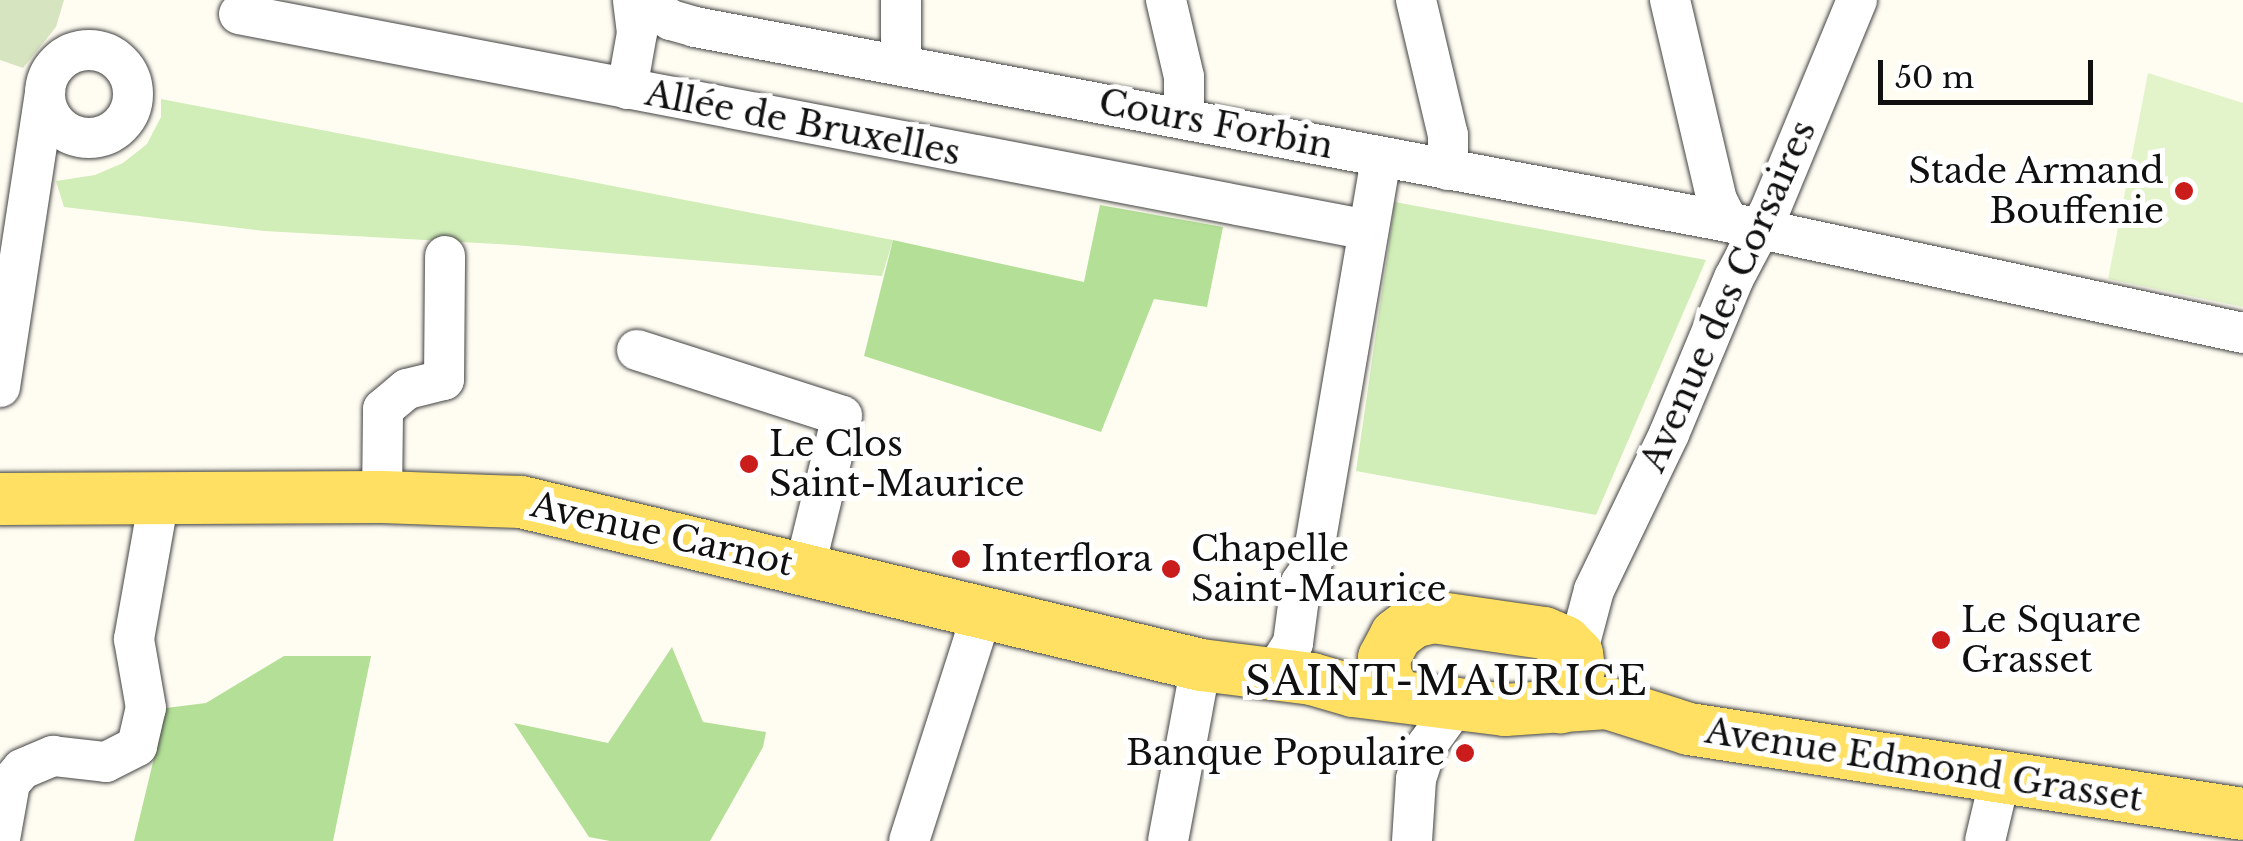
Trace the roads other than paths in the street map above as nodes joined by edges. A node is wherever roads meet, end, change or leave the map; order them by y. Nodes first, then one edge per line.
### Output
1 (632, 0) edge
2 (901, 0) edge
3 (1166, 0) edge
4 (1416, 0) edge
5 (1670, 0) edge
6 (1857, 0) edge
7 (670, 12) edge
8 (239, 14) dead end
9 (902, 65) junction
10 (641, 92) junction
11 (45, 94) dead end
12 (1184, 116) junction
13 (1381, 157) junction
14 (1448, 170) junction
15 (1744, 226) junction
16 (1368, 230) junction
17 (445, 256) dead end
18 (2243, 333) edge
19 (636, 350) dead end
20 (0, 387) edge
21 (382, 497) junction
22 (159, 499) junction
23 (0, 500) edge
24 (805, 566) junction
25 (982, 614) junction
26 (1201, 665) junction
27 (1574, 673) junction
28 (1390, 676) junction
29 (1292, 677) junction
30 (1456, 705) junction
31 (2000, 778) junction
32 (1416, 779) junction
33 (2209, 820) edge
34 (0, 840) edge
35 (909, 841) edge
36 (1168, 841) edge
37 (1412, 841) edge
38 (1985, 841) edge

1 - 10 street
2 - 9 street
3 - 12 street
4 - 14 street
5 - 15 street
6 - 15 street, Avenue des Corsaires
7 - 9 street, Cours Forbin
7 - 10 street
8 - 10 street, Allée de Bruxelles
9 - 12 street, Cours Forbin
10 - 16 street, Allée de Bruxelles
11 - 20 street
12 - 13 street, Cours Forbin
13 - 14 street, Cours Forbin
13 - 16 street
14 - 15 street, Cours Forbin
15 - 18 street, Cours Forbin
15 - 27 street, Avenue des Corsaires
16 - 29 street
17 - 21 street
19 - 24 street
21 - 22 main road, Avenue Carnot
21 - 24 main road, Avenue Carnot
22 - 23 main road, Avenue Carnot
22 - 34 street
24 - 25 main road, Avenue Carnot
25 - 26 main road, Avenue Carnot
25 - 35 street
26 - 29 main road, Avenue Carnot
26 - 36 street
27 - 28 main road, Avenue Edmond Grasset
27 - 30 main road, Avenue Edmond Grasset
27 - 31 main road, Avenue Edmond Grasset
28 - 29 main road, Avenue Carnot
28 - 30 main road, Avenue Edmond Grasset
28 - 32 street
30 - 32 street
31 - 33 main road, Avenue Edmond Grasset
31 - 38 street
32 - 37 street

